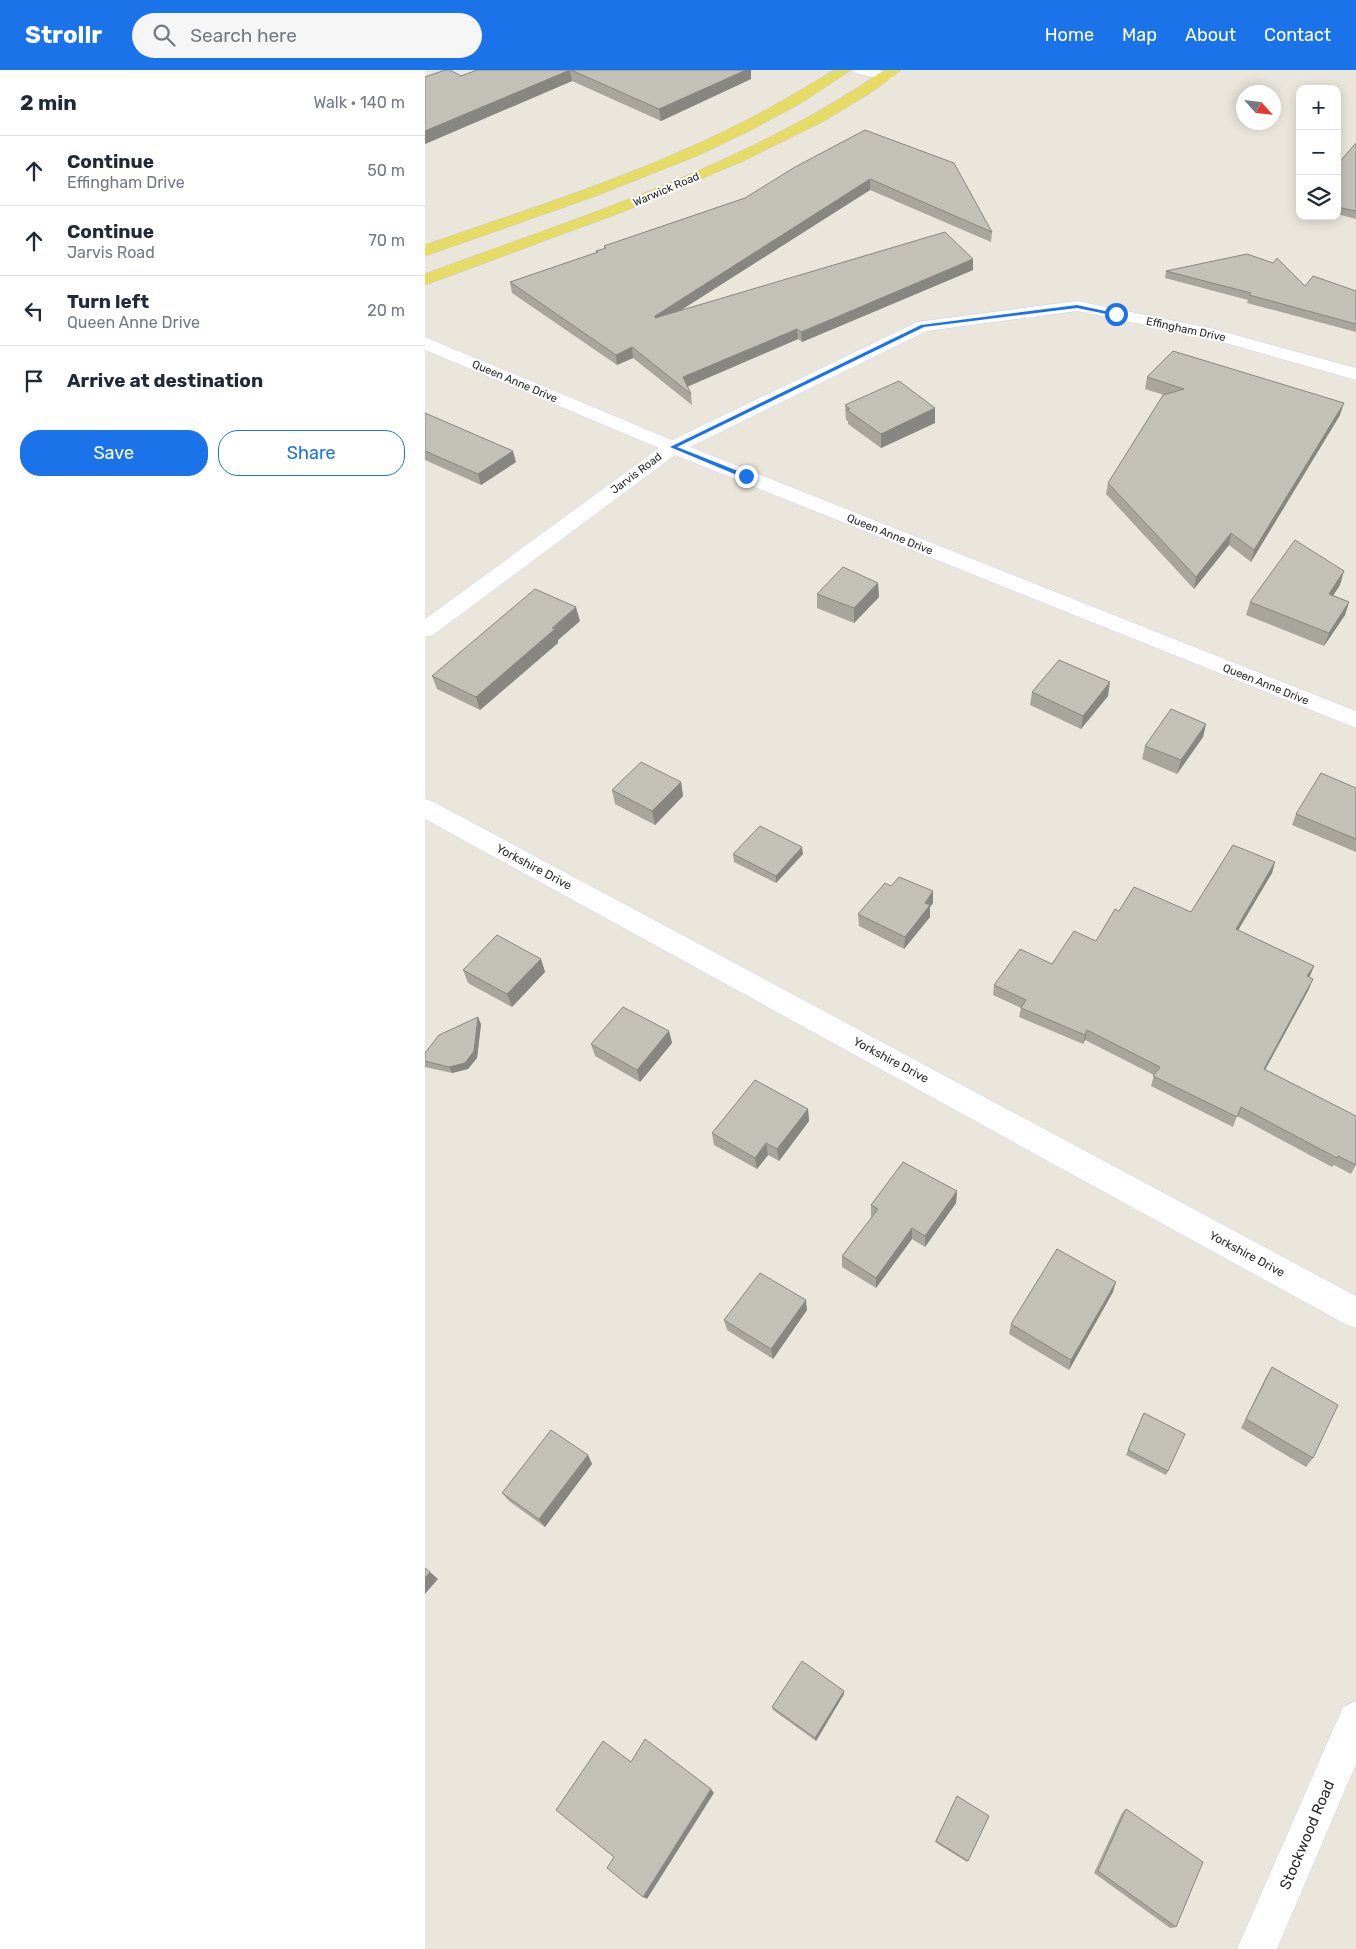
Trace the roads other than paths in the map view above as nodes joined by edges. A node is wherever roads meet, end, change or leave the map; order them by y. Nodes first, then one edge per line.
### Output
1 (845, 70) edge
2 (860, 70) edge
3 (890, 73) edge
4 (425, 251) edge
5 (425, 280) edge
6 (923, 326) joint
7 (425, 343) edge
8 (1356, 374) edge
9 (673, 447) junction
10 (425, 630) edge
11 (1356, 720) edge
12 (425, 808) edge
13 (1356, 1313) edge
14 (1356, 1720) edge
15 (1257, 1949) edge

1 - 4 main road, Warwick Road
2 - 3 street
3 - 5 main road, Warwick Road
6 - 8 street, Effingham Drive
6 - 9 street, Jarvis Road
7 - 9 street, Queen Anne Drive
9 - 10 street, Jarvis Road
9 - 11 street, Queen Anne Drive
12 - 13 street, Yorkshire Drive
14 - 15 street, Stockwood Road

